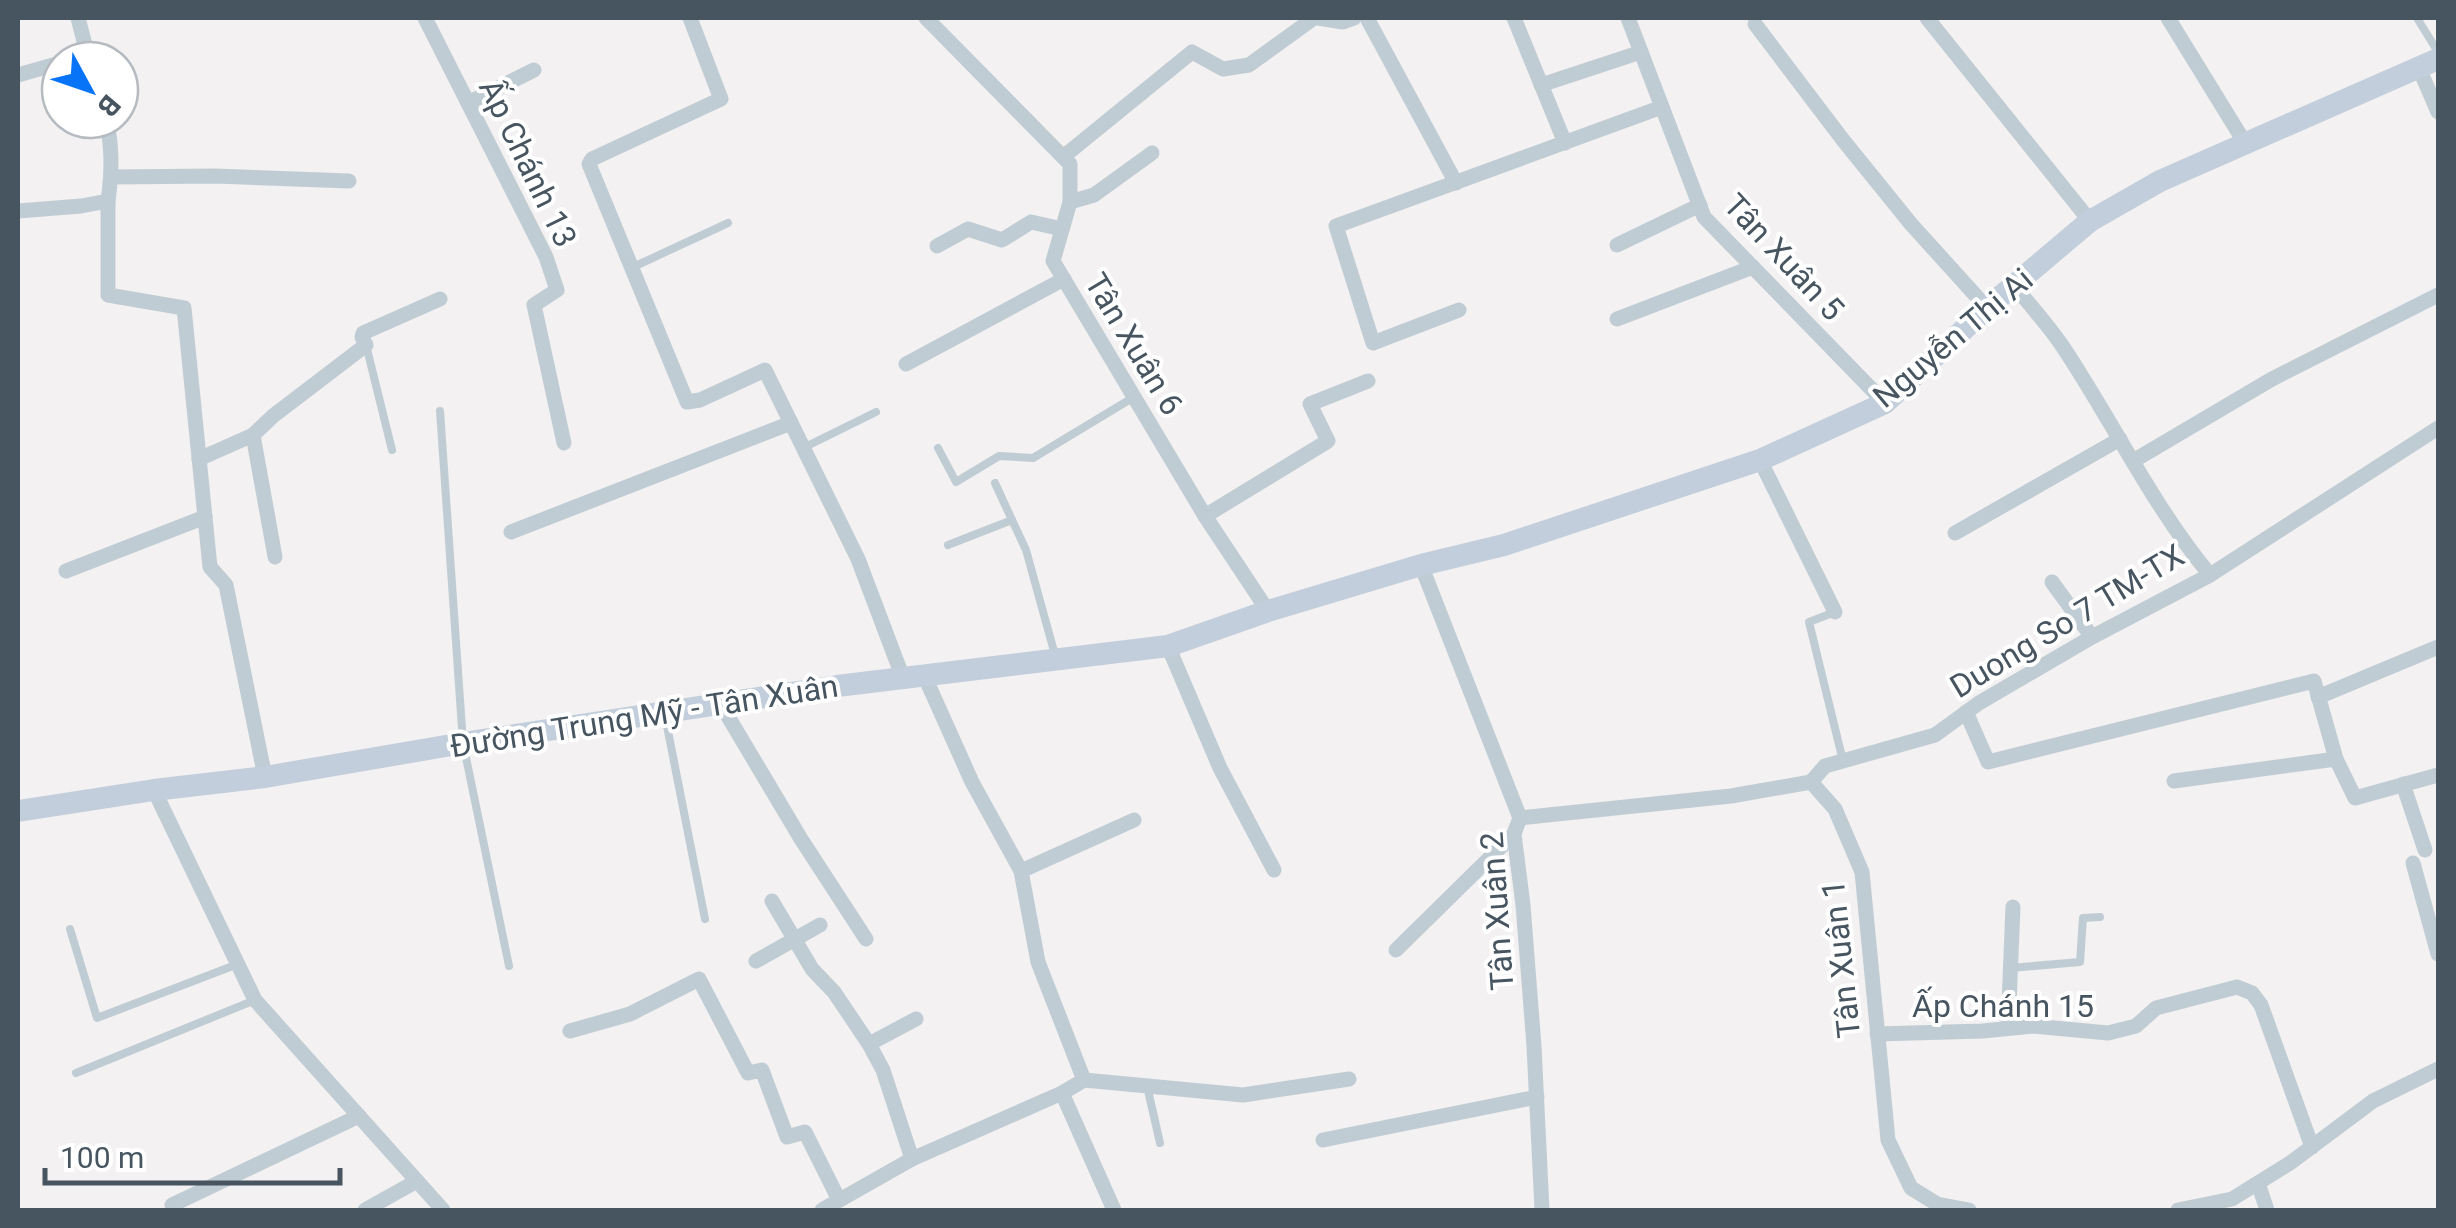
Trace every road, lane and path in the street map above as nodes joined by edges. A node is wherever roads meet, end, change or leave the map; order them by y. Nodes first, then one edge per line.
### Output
1 (425, 18) edge
2 (690, 18) edge
3 (926, 18) edge
4 (1316, 18) edge
5 (1354, 18) edge
6 (1367, 18) edge
7 (1514, 18) edge
8 (1628, 18) edge
9 (1927, 18) edge
10 (2168, 18) edge
11 (2418, 18) edge
12 (1754, 24) dead end
13 (1641, 52) junction
14 (2438, 52) edge
15 (2429, 64) edge
16 (534, 70) dead end
17 (1541, 85) junction
18 (468, 104) junction
19 (1662, 107) junction
20 (2438, 112) edge
21 (110, 140) edge
22 (1565, 142) junction
23 (2245, 143) junction
24 (1152, 154) dead end
25 (1063, 156) junction
26 (112, 177) junction
27 (349, 181) dead end
28 (1456, 183) junction
29 (108, 200) junction
30 (1070, 202) junction
31 (1700, 206) junction
32 (18, 211) edge
33 (2090, 221) junction
34 (728, 222) dead end
35 (1062, 229) junction
36 (1618, 245) dead end
37 (937, 246) dead end
38 (1753, 267) junction
39 (632, 268) junction
40 (1064, 279) junction
41 (2015, 286) junction
42 (2438, 295) edge
43 (440, 299) dead end
44 (1987, 308) junction
45 (1458, 310) dead end
46 (1616, 318) dead end
47 (366, 344) junction
48 (906, 364) dead end
49 (1368, 381) dead end
50 (1134, 397) junction
51 (1884, 403) junction
52 (440, 411) dead end
53 (876, 412) dead end
54 (791, 423) junction
55 (2438, 428) edge
56 (253, 435) junction
57 (2120, 439) junction
58 (564, 443) dead end
59 (803, 448) junction
60 (938, 448) dead end
61 (392, 450) dead end
62 (198, 459) junction
63 (1760, 460) junction
64 (2133, 461) junction
65 (996, 483) dead end
66 (205, 516) junction
67 (1205, 516) junction
68 (1012, 520) junction
69 (511, 532) dead end
70 (1955, 533) dead end
71 (948, 545) dead end
72 (276, 558) dead end
73 (1421, 566) junction
74 (66, 570) dead end
75 (2210, 575) junction
76 (2052, 582) dead end
77 (1268, 611) junction
78 (1835, 612) joint
79 (2092, 637) junction
80 (1168, 646) junction
81 (2438, 648) edge
82 (1056, 660) junction
83 (914, 677) junction
84 (2318, 698) junction
85 (720, 703) junction
86 (664, 712) junction
87 (1966, 712) junction
88 (463, 743) junction
89 (2336, 758) junction
90 (1843, 761) junction
91 (2438, 775) edge
92 (265, 776) junction
93 (2174, 781) dead end
94 (1811, 782) junction
95 (2404, 784) junction
96 (154, 790) junction
97 (18, 811) edge
98 (1134, 820) dead end
99 (1517, 826) junction
100 (1274, 870) dead end
101 (1021, 871) junction
102 (772, 901) dead end
103 (2013, 907) dead end
104 (2100, 917) dead end
105 (705, 919) dead end
106 (820, 925) dead end
107 (70, 929) dead end
108 (866, 939) dead end
109 (794, 940) junction
110 (1396, 950) dead end
111 (2438, 954) edge
112 (756, 961) dead end
113 (238, 964) junction
114 (510, 966) dead end
115 (2010, 968) junction
116 (255, 1000) junction
117 (916, 1019) dead end
118 (2008, 1028) junction
119 (570, 1031) dead end
120 (1877, 1034) junction
121 (869, 1044) junction
122 (2438, 1069) edge
123 (76, 1072) dead end
124 (1348, 1079) dead end
125 (1084, 1080) junction
126 (1147, 1086) junction
127 (1062, 1094) junction
128 (1536, 1097) junction
129 (359, 1116) junction
130 (1323, 1140) dead end
131 (1160, 1142) dead end
132 (2312, 1147) junction
133 (912, 1159) junction
134 (417, 1182) junction
135 (2258, 1183) junction
136 (838, 1200) junction
137 (172, 1205) dead end
138 (1109, 1209) edge
139 (364, 1210) edge
140 (443, 1210) edge
141 (822, 1210) edge
142 (1542, 1210) edge
143 (1969, 1210) edge
144 (2178, 1210) edge
145 (2267, 1210) edge

1 - 18 street, Ấp Chánh 13
2 - 39 street
3 - 25 street
4 - 5 street
4 - 25 street
6 - 28 street
7 - 17 street
8 - 13 street, Tân Xuân 5
9 - 33 street
10 - 23 street
11 - 14 lane
12 - 44 street
13 - 17 street
13 - 19 street, Tân Xuân 5
15 - 20 street
15 - 23 street, Nguyễn Thị Ai
16 - 18 street
17 - 22 street
18 - 58 street, Ấp Chánh 13
19 - 22 street
19 - 31 street, Tân Xuân 5
21 - 26 street
22 - 28 street
23 - 33 street, Nguyễn Thị Ai
24 - 30 street
25 - 30 street, Tân Xuân 6
26 - 27 street
26 - 29 street
28 - 45 street
29 - 32 street
29 - 62 street
30 - 35 street, Tân Xuân 6
31 - 36 street
31 - 38 street, Tân Xuân 5
33 - 41 street, Nguyễn Thị Ai
34 - 39 lane
35 - 37 street
35 - 40 street, Tân Xuân 6
38 - 46 street
38 - 51 street, Tân Xuân 5
39 - 54 street
40 - 48 street
40 - 50 street, Tân Xuân 6
41 - 44 street, Nguyễn Thị Ai
41 - 57 street, Duong So 7 TM-TX
42 - 64 street
43 - 47 street
44 - 51 street, Nguyễn Thị Ai
47 - 56 street
47 - 61 lane
49 - 67 street
50 - 60 lane
50 - 67 street, Tân Xuân 6
51 - 63 street, Nguyễn Thị Ai
52 - 88 lane
53 - 59 lane
54 - 59 street
54 - 69 street
55 - 75 street
56 - 62 street
56 - 72 street
57 - 64 street, Duong So 7 TM-TX
57 - 70 street
59 - 83 street
62 - 66 street
63 - 73 street, Nguyễn Thị Ai
63 - 78 street
64 - 75 street, Duong So 7 TM-TX
65 - 68 lane
66 - 74 street
66 - 92 street
67 - 77 street, Tân Xuân 6
68 - 71 lane
68 - 82 lane
73 - 77 street, Nguyễn Thị Ai
73 - 99 street, Tân Xuân 2
75 - 79 street, Duong So 7 TM-TX
76 - 79 street
77 - 80 street, Đường Trung Mỹ - Tân Xuân
78 - 90 lane
79 - 87 street, Duong So 7 TM-TX
80 - 82 street, Đường Trung Mỹ - Tân Xuân
80 - 100 street
81 - 84 street
82 - 83 street, Đường Trung Mỹ - Tân Xuân
83 - 85 street, Đường Trung Mỹ - Tân Xuân
83 - 101 street
84 - 87 street
84 - 89 street
85 - 86 street, Đường Trung Mỹ - Tân Xuân
85 - 108 street
86 - 88 street, Đường Trung Mỹ - Tân Xuân
86 - 105 lane
87 - 90 street, Duong So 7 TM-TX
88 - 92 street, Đường Trung Mỹ - Tân Xuân
88 - 114 lane
89 - 93 street
89 - 95 street
90 - 94 street, Duong So 7 TM-TX
91 - 95 street
92 - 96 street, Đường Trung Mỹ - Tân Xuân
94 - 99 street
94 - 120 street, Tân Xuân 1
95 - 111 street
96 - 97 street, Đường Trung Mỹ - Tân Xuân
96 - 113 street
98 - 101 street
99 - 110 street
99 - 128 street, Tân Xuân 2
101 - 125 street
102 - 109 street
103 - 115 street
104 - 115 lane
106 - 109 street
107 - 113 lane
109 - 112 street
109 - 121 street
113 - 116 street
115 - 118 street
116 - 123 lane
116 - 129 street
117 - 121 street
118 - 120 street, Ấp Chánh 15
118 - 132 street, Ấp Chánh 15
119 - 136 street
120 - 143 street, Tân Xuân 1
121 - 133 street
122 - 132 street
124 - 126 street
125 - 126 street
125 - 127 street
126 - 131 lane
127 - 133 street
127 - 138 street
128 - 130 street
128 - 142 street, Tân Xuân 2
129 - 134 street
129 - 137 street
132 - 135 street
133 - 136 street
134 - 139 street
134 - 140 street
135 - 144 street
135 - 145 street
136 - 141 street

